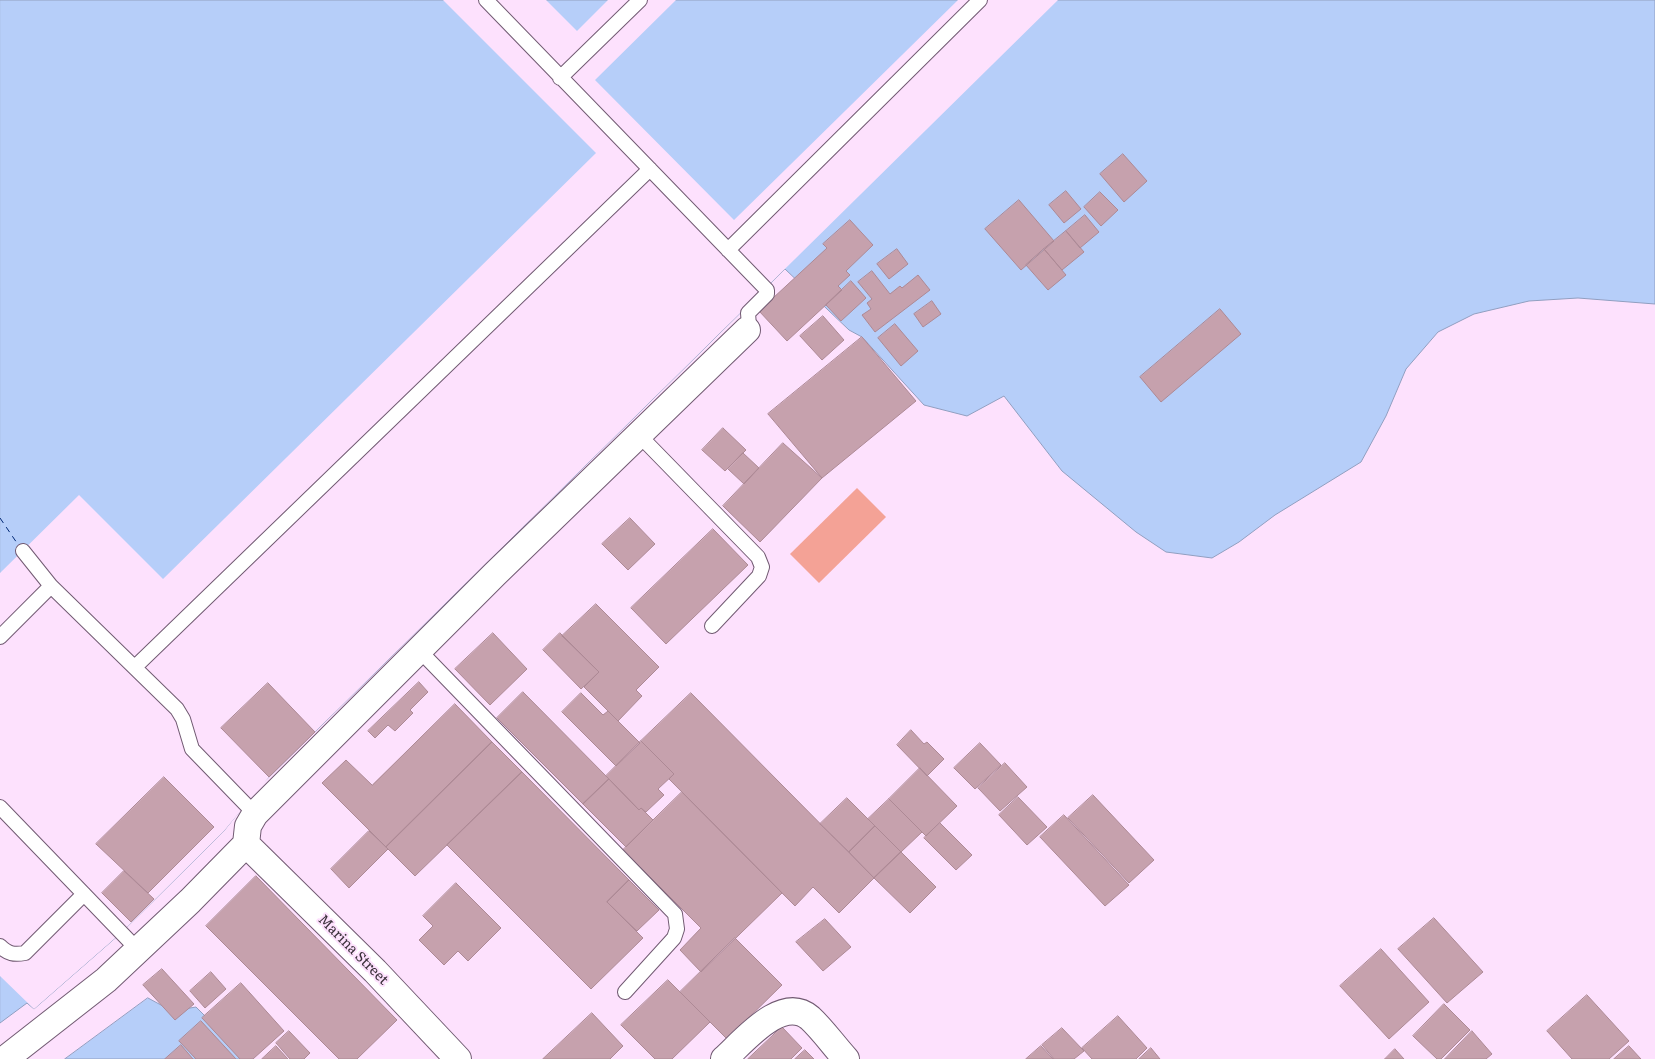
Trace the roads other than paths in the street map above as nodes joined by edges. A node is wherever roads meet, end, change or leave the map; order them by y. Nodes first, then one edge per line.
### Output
1 (486, 0) edge
2 (640, 0) edge
3 (980, 0) edge
4 (560, 78) junction
5 (650, 170) junction
6 (728, 250) junction
7 (747, 330) joint
8 (639, 435) junction
9 (23, 551) dead end
10 (51, 586) junction
11 (712, 626) dead end
12 (0, 637) edge
13 (419, 650) junction
14 (135, 667) junction
15 (0, 807) edge
16 (255, 814) junction
17 (246, 844) junction
18 (84, 894) junction
19 (0, 946) edge
20 (138, 950) junction
21 (624, 992) dead end
22 (6, 1059) edge
23 (458, 1059) edge
24 (724, 1059) edge
25 (846, 1059) edge

1 - 4 lane
2 - 4 lane
3 - 6 lane
4 - 5 lane
5 - 6 lane
5 - 14 lane
6 - 7 lane
7 - 8 street
8 - 11 lane
8 - 13 street
9 - 10 lane
10 - 12 lane
10 - 14 lane
13 - 16 street
13 - 21 lane
14 - 16 lane
15 - 18 lane
16 - 17 street
17 - 20 street
17 - 23 street, Marina Street
18 - 19 lane
18 - 20 lane
20 - 22 street
24 - 25 street

